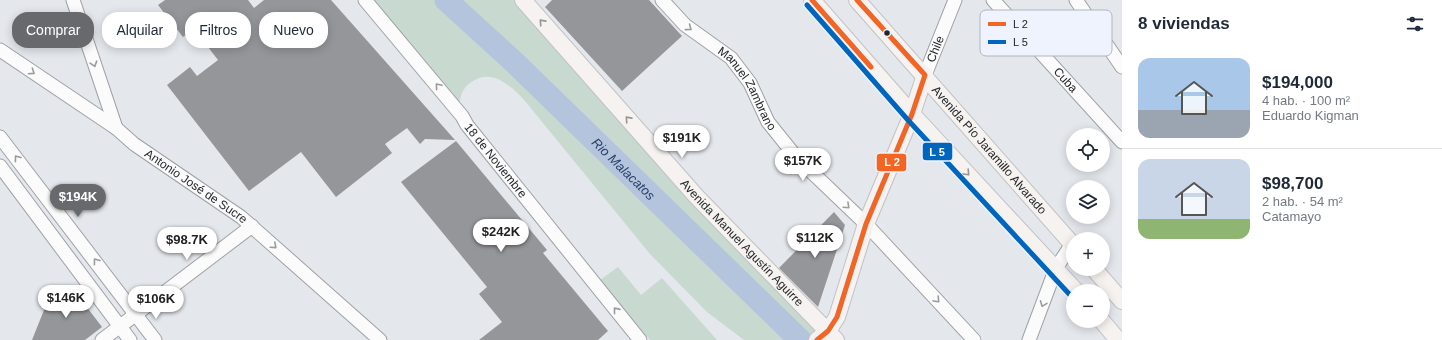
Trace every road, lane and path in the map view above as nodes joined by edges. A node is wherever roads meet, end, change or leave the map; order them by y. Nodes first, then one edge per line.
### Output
1 (73, 0) edge
2 (365, 0) edge
3 (523, 0) edge
4 (662, 0) edge
5 (812, 0) edge
6 (858, 0) edge
7 (955, 0) edge
8 (993, 0) edge
9 (1076, 0) edge
10 (1002, 10) edge
11 (1083, 10) edge
12 (0, 50) edge
13 (1112, 52) edge
14 (1044, 56) edge
15 (1122, 67) edge
16 (925, 75) junction
17 (912, 114) junction
18 (116, 128) junction
19 (0, 137) edge
20 (1122, 142) edge
21 (0, 166) edge
22 (866, 224) junction
23 (252, 226) junction
24 (1066, 237) edge
25 (1066, 253) edge
26 (1056, 268) junction
27 (1100, 276) edge
28 (1070, 284) edge
29 (1122, 301) edge
30 (136, 314) junction
31 (120, 326) junction
32 (1108, 328) edge
33 (825, 337) edge
34 (102, 340) edge
35 (130, 340) edge
36 (155, 340) edge
37 (380, 340) edge
38 (640, 340) edge
39 (974, 340) edge
40 (1029, 340) edge
41 (1118, 340) edge

1 -> 18 street
38 -> 2 street, 18 de Noviembre
33 -> 3 main road, Avenida Manuel Agustín Aguirre
4 -> 22 street, Manuel Zambrano
5 - 17 main road
6 - 16 main road, Avenida Pío Jaramillo Alvarado
7 - 16 street, Chile
8 - 10 street, Cuba
9 - 11 street
12 -> 18 street, Antonio José de Sucre
13 - 15 street
14 - 20 street, Cuba
16 - 17 main road, Chile
16 - 24 main road, Avenida Pío Jaramillo Alvarado
17 - 22 main road, Chile
17 -> 26 main road
18 - 23 street, Antonio José de Sucre
30 -> 19 street
21 - 31 street
22 - 33 main road, Chile
22 -> 39 street, Manuel Zambrano
23 - 30 street
23 -> 37 street, Antonio José de Sucre
25 - 26 street
26 - 28 main road
26 -> 40 street
27 - 29 main road
30 - 31 street
30 - 36 street
31 - 34 street
31 - 35 street
32 - 41 main road

